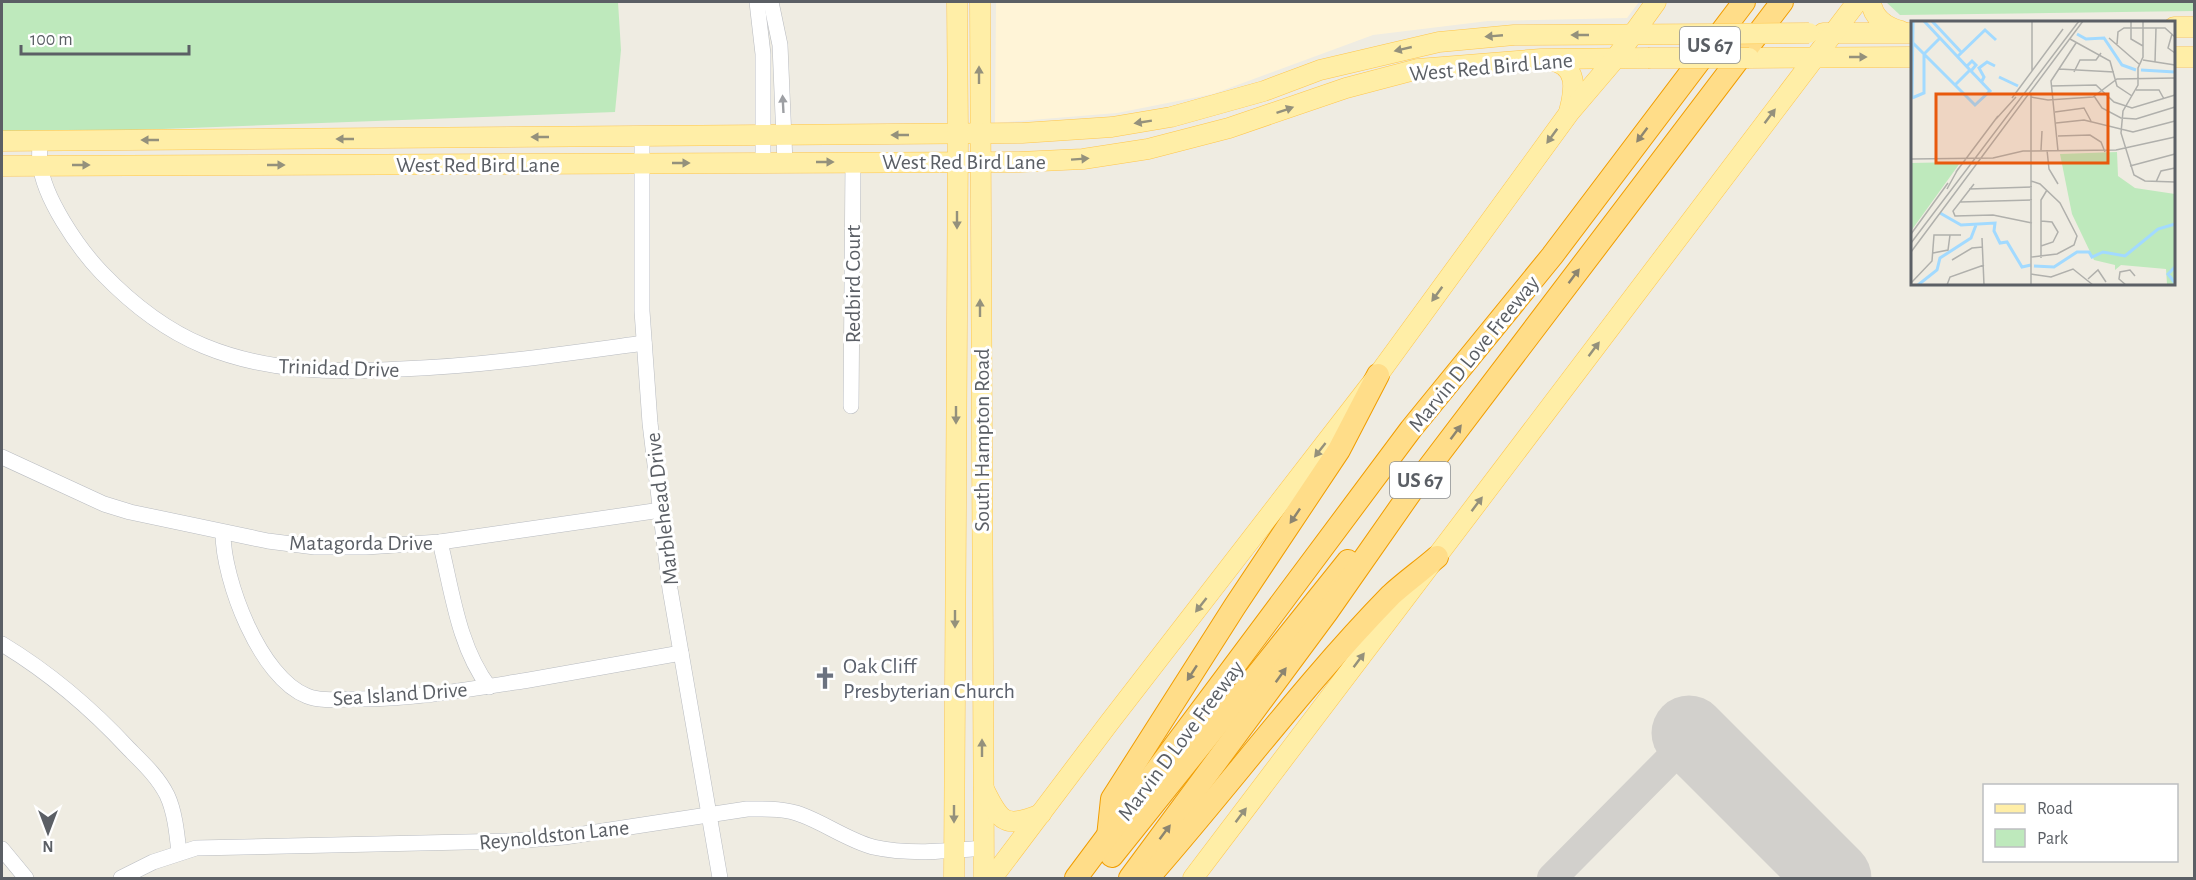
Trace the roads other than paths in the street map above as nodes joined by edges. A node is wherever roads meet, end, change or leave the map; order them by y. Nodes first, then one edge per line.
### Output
1 (757, 2) edge
2 (771, 2) edge
3 (957, 2) edge
4 (980, 2) edge
5 (1656, 2) edge
6 (1743, 2) edge
7 (1782, 2) edge
8 (1857, 2) edge
9 (1871, 2) edge
10 (2175, 27) edge
11 (2194, 27) edge
12 (1833, 33) junction
13 (1911, 33) edge
14 (1632, 35) junction
15 (1461, 39) junction
16 (763, 54) junction
17 (781, 54) junction
18 (1911, 57) edge
19 (2175, 57) edge
20 (2194, 57) edge
21 (1615, 58) junction
22 (1815, 58) junction
23 (1541, 59) junction
24 (1463, 64) junction
25 (1222, 104) junction
26 (1569, 113) junction
27 (1229, 128) junction
28 (958, 134) junction
29 (979, 134) junction
30 (764, 136) junction
31 (785, 136) junction
32 (599, 137) junction
33 (642, 137) junction
34 (2, 141) edge
35 (40, 141) junction
36 (958, 161) junction
37 (979, 161) junction
38 (853, 162) junction
39 (763, 163) junction
40 (785, 163) junction
41 (598, 164) junction
42 (642, 164) junction
43 (2, 165) edge
44 (40, 165) junction
45 (644, 343) junction
46 (1378, 375) junction
47 (851, 406) dead end
48 (1411, 429) junction
49 (2, 457) edge
50 (1420, 479) junction
51 (956, 492) junction
52 (981, 492) junction
53 (661, 510) junction
54 (223, 533) junction
55 (440, 542) junction
56 (1437, 557) junction
57 (981, 560) junction
58 (955, 561) junction
59 (2, 644) edge
60 (681, 653) junction
61 (489, 687) junction
62 (982, 784) junction
63 (710, 814) junction
64 (1041, 814) junction
65 (1108, 837) junction
66 (1023, 838) junction
67 (984, 848) junction
68 (2, 849) edge
69 (954, 850) junction
70 (179, 853) junction
71 (1109, 860) junction
72 (26, 879) edge
73 (121, 879) edge
74 (720, 879) edge
75 (954, 879) edge
76 (984, 879) edge
77 (992, 879) edge
78 (1076, 879) edge
79 (1095, 879) edge
80 (1130, 879) edge
81 (1148, 879) edge
82 (1193, 879) edge

1 - 16 street
2 - 17 street
3 - 28 main road, South Hampton Road
29 -> 4 main road, South Hampton Road
5 - 14 main road
6 -> 48 highway, Marvin D Love Freeway / US 67
50 -> 7 highway, Marvin D Love Freeway / US 67
8 - 12 main road
9 - 13 main road
10 - 11 main road
12 - 13 main road, West Red Bird Lane
12 - 14 main road, West Red Bird Lane, bridge
12 - 22 main road
14 -> 15 main road, West Red Bird Lane
14 - 21 main road
15 - 24 main road
15 -> 25 main road, West Red Bird Lane
16 - 17 street
16 - 30 street
31 -> 17 street
22 -> 18 main road, West Red Bird Lane
19 - 20 main road
21 - 22 main road, West Red Bird Lane, bridge
21 - 23 main road, West Red Bird Lane
21 - 26 main road
56 -> 22 main road
23 - 24 main road, West Red Bird Lane
23 - 26 main road
27 -> 24 main road, West Red Bird Lane
25 - 27 main road
25 -> 29 main road, West Red Bird Lane
26 -> 46 main road
37 -> 27 main road, West Red Bird Lane
28 - 29 main road, West Red Bird Lane
28 -> 31 main road, West Red Bird Lane
28 - 36 main road, South Hampton Road
29 - 37 main road, South Hampton Road
30 - 31 main road, West Red Bird Lane
30 - 33 main road, West Red Bird Lane
30 - 39 street
31 - 40 street
32 - 33 main road, West Red Bird Lane
32 -> 35 main road, West Red Bird Lane
32 - 41 main road
33 - 42 street, Marblehead Drive
34 - 35 main road, West Red Bird Lane
35 - 44 street, Trinidad Drive
36 - 37 main road, West Red Bird Lane
36 - 38 main road, West Red Bird Lane
36 -> 51 main road, South Hampton Road
52 -> 37 main road, South Hampton Road
40 -> 38 main road, West Red Bird Lane
38 - 47 street, Redbird Court
39 - 40 main road, West Red Bird Lane
42 -> 39 main road, West Red Bird Lane
41 - 42 main road, West Red Bird Lane
44 -> 41 main road, West Red Bird Lane
42 - 45 street, Marblehead Drive
43 - 44 main road, West Red Bird Lane
44 - 45 street, Trinidad Drive
45 - 53 street, Marblehead Drive
46 -> 64 main road
46 -> 65 highway
48 - 65 highway, Marvin D Love Freeway / US 67
48 - 71 highway
49 - 54 street, Matagorda Drive
50 - 71 highway
80 -> 50 highway, Marvin D Love Freeway / US 67
51 - 52 main road
51 - 58 main road, South Hampton Road
52 - 57 main road, South Hampton Road
53 - 55 street, Matagorda Drive
53 - 60 street, Marblehead Drive
54 - 55 street, Matagorda Drive
54 - 61 street, Sea Island Drive
55 - 61 street
56 - 81 highway
82 -> 56 main road
57 - 58 main road
62 -> 57 main road, South Hampton Road
58 -> 69 main road, South Hampton Road
59 - 70 street
60 - 61 street, Sea Island Drive
60 - 63 street, Marblehead Drive
62 - 64 main road
62 - 67 main road, South Hampton Road
63 - 69 street, Reynoldston Lane
63 - 70 street, Reynoldston Lane
63 - 74 street, Marblehead Drive
64 - 66 main road
65 - 78 highway, Marvin D Love Freeway / US 67
66 - 67 main road
66 - 77 main road
67 - 69 street, Reynoldston Lane
67 - 76 main road, South Hampton Road
68 - 72 street
69 - 75 main road, South Hampton Road
70 - 73 street, Reynoldston Lane
71 - 79 highway

